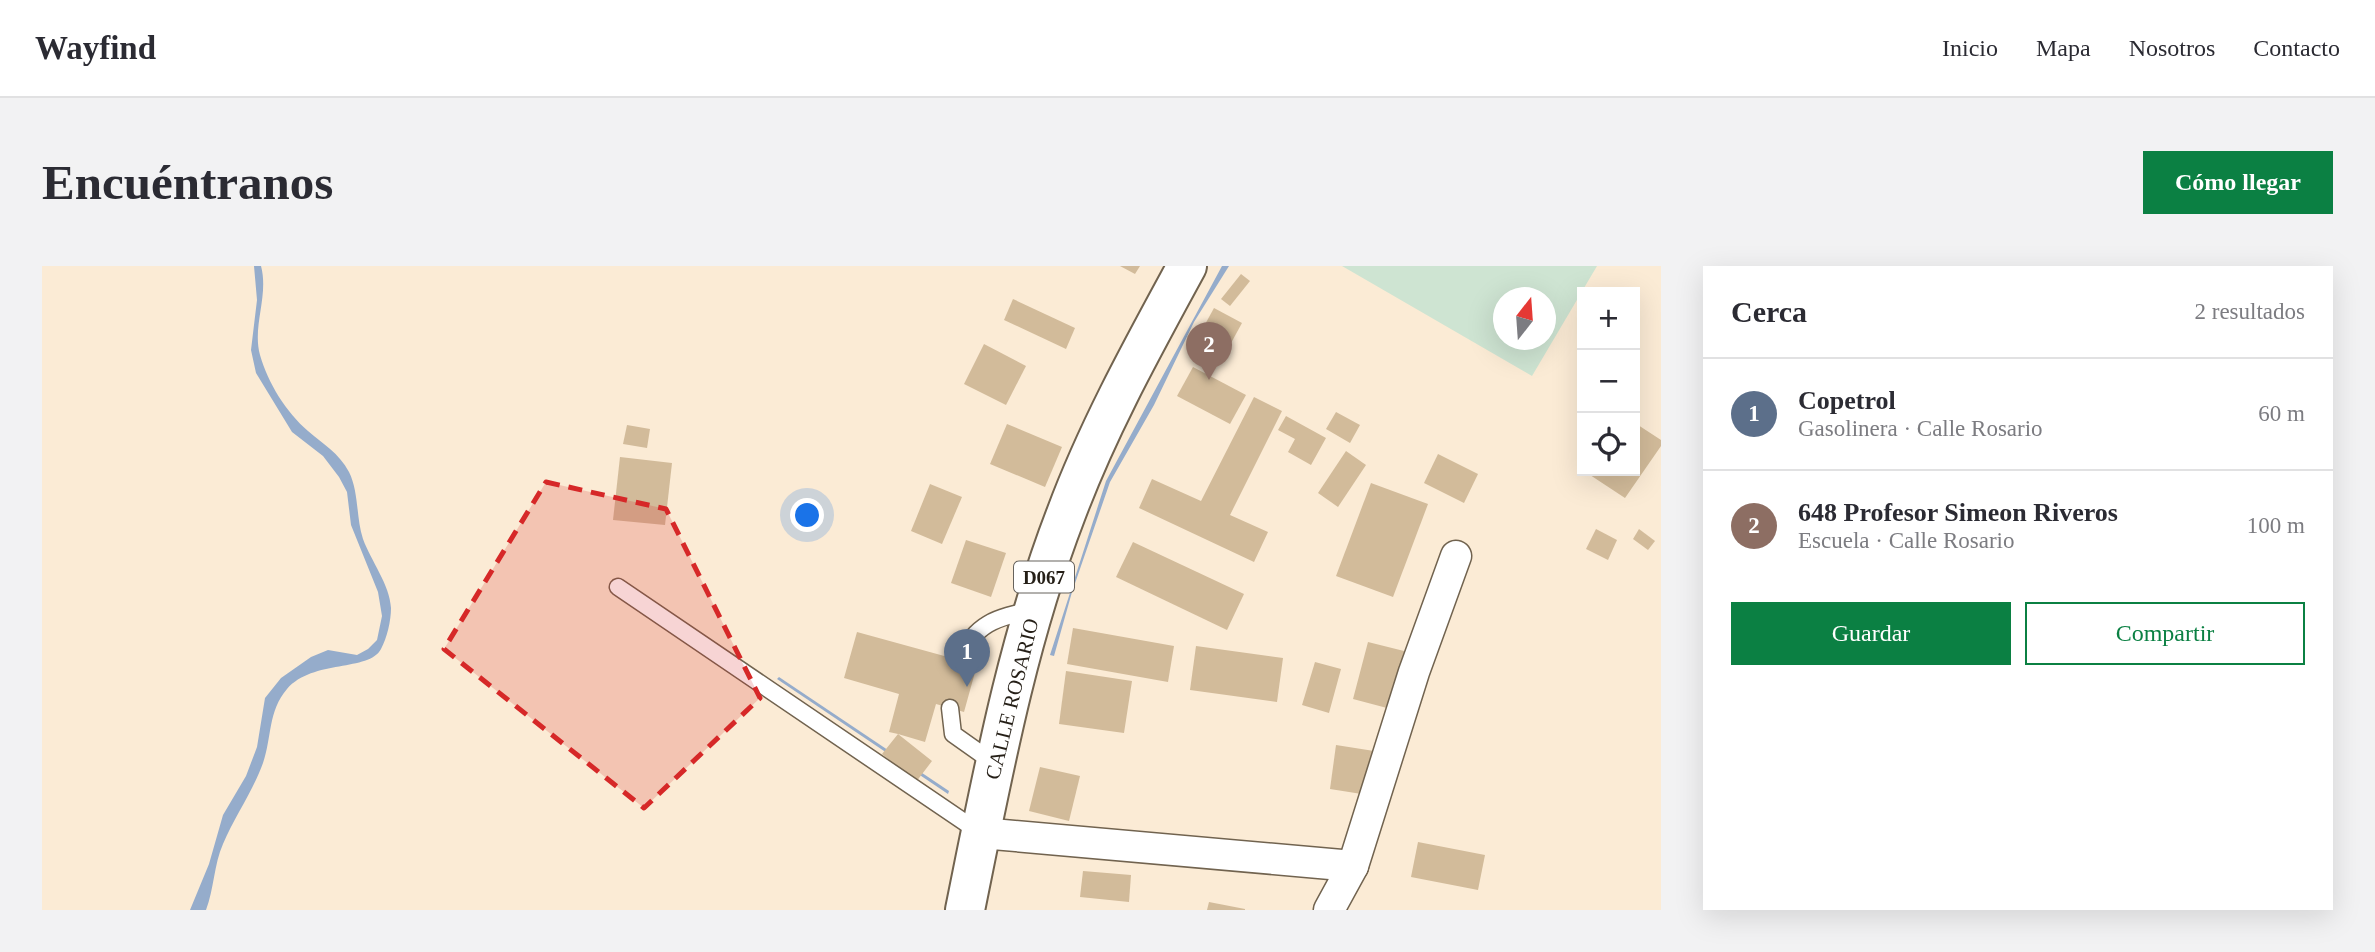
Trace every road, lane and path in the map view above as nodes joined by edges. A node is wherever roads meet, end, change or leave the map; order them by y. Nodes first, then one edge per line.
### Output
1 (1187, 266) edge
2 (1456, 556) dead end
3 (618, 587) dead end
4 (1034, 610) junction
5 (958, 660) dead end
6 (950, 708) dead end
7 (996, 764) junction
8 (981, 833) junction
9 (1353, 866) junction
10 (965, 910) edge
11 (1329, 910) edge

1 - 4 main road, CALLE ROSARIO / D067
2 - 9 street
3 - 8 lane
4 - 5 lane
4 - 7 main road, CALLE ROSARIO / D067
6 - 7 lane
7 - 8 main road, CALLE ROSARIO / D067
8 - 9 street
8 - 10 main road, CALLE ROSARIO / D067
9 - 11 street

